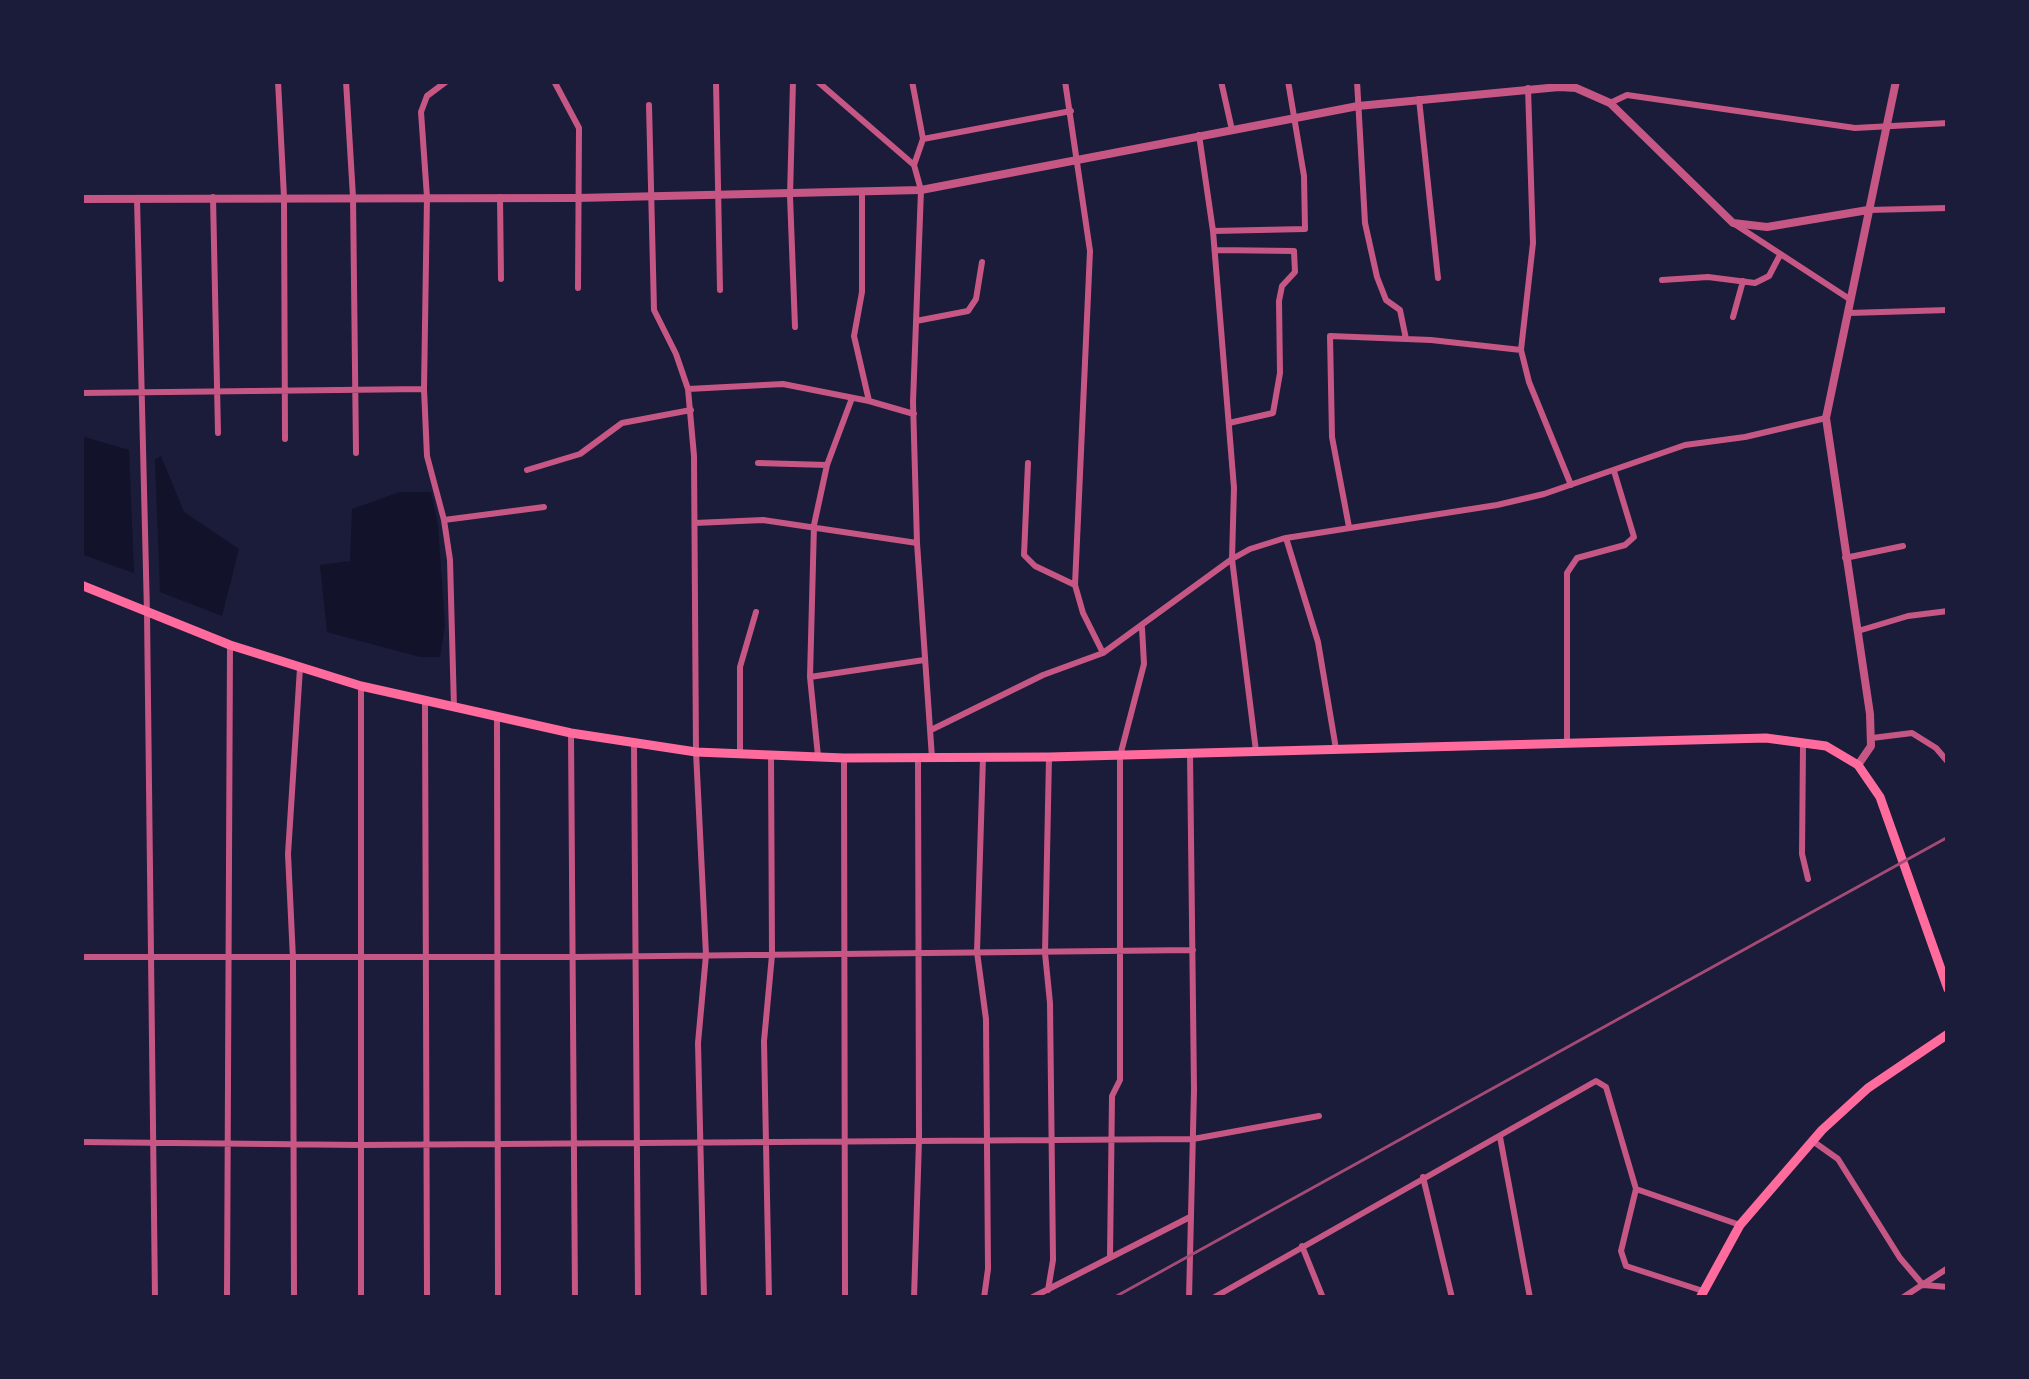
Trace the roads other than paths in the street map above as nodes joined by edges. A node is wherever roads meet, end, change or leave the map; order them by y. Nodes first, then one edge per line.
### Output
1 (278, 81) edge
2 (346, 81) edge
3 (447, 81) edge
4 (554, 81) edge
5 (716, 81) edge
6 (793, 81) edge
7 (817, 81) edge
8 (912, 81) edge
9 (1065, 81) edge
10 (1221, 81) edge
11 (1288, 81) edge
12 (1358, 81) edge
13 (1896, 81) edge
14 (1542, 84) edge
15 (1573, 85) edge
16 (1528, 88) junction
17 (1419, 99) junction
18 (1610, 103) junction
19 (649, 104) dead end
20 (1358, 106) junction
21 (1071, 111) junction
22 (1294, 119) junction
23 (1948, 123) edge
24 (1887, 128) junction
25 (1232, 130) junction
26 (1199, 135) junction
27 (923, 139) junction
28 (1076, 159) junction
29 (914, 165) junction
30 (921, 190) junction
31 (862, 194) junction
32 (721, 196) junction
33 (790, 196) junction
34 (213, 197) junction
35 (284, 197) junction
36 (353, 197) junction
37 (427, 197) junction
38 (500, 197) junction
39 (650, 197) junction
40 (137, 198) junction
41 (577, 199) junction
42 (81, 200) edge
43 (1948, 208) edge
44 (1868, 210) junction
45 (1733, 223) junction
46 (1214, 231) junction
47 (1215, 250) junction
48 (1780, 255) junction
49 (982, 262) dead end
50 (1438, 278) dead end
51 (501, 279) dead end
52 (1662, 280) dead end
53 (1743, 280) junction
54 (578, 288) dead end
55 (720, 290) dead end
56 (1852, 301) junction
57 (1948, 310) edge
58 (1849, 313) junction
59 (1732, 317) dead end
60 (916, 321) junction
61 (795, 327) dead end
62 (1406, 339) junction
63 (1521, 350) junction
64 (424, 388) junction
65 (215, 389) junction
66 (286, 389) junction
67 (355, 389) junction
68 (688, 389) junction
69 (140, 391) junction
70 (81, 393) edge
71 (852, 398) junction
72 (869, 401) junction
73 (691, 410) junction
74 (914, 414) junction
75 (1826, 418) junction
76 (1228, 423) junction
77 (218, 433) dead end
78 (285, 439) dead end
79 (356, 453) dead end
80 (758, 463) dead end
81 (1028, 463) dead end
82 (827, 465) junction
83 (527, 470) dead end
84 (1614, 470) junction
85 (1570, 485) junction
86 (544, 507) dead end
87 (444, 520) junction
88 (694, 524) junction
89 (814, 525) junction
90 (1349, 527) junction
91 (1286, 538) junction
92 (917, 543) junction
93 (1904, 546) dead end
94 (1844, 558) junction
95 (1232, 559) junction
96 (81, 585) edge
97 (1075, 585) junction
98 (1948, 611) edge
99 (755, 612) dead end
100 (147, 614) junction
101 (1142, 628) junction
102 (1856, 632) junction
103 (230, 645) junction
104 (1103, 653) junction
105 (924, 660) junction
106 (300, 668) junction
107 (810, 677) junction
108 (361, 686) junction
109 (425, 703) junction
110 (454, 708) junction
111 (497, 716) junction
112 (933, 729) junction
113 (571, 733) junction
114 (1872, 738) junction
115 (1567, 741) junction
116 (1803, 741) junction
117 (634, 743) junction
118 (1336, 749) junction
119 (1256, 751) junction
120 (697, 752) junction
121 (740, 753) junction
122 (771, 754) junction
123 (1190, 754) junction
124 (818, 756) junction
125 (1120, 756) junction
126 (1049, 757) junction
127 (844, 758) junction
128 (918, 758) junction
129 (932, 758) junction
130 (983, 758) junction
131 (1948, 762) edge
132 (1858, 764) junction
133 (1808, 879) dead end
134 (1118, 950) junction
135 (1192, 950) junction
136 (977, 952) junction
137 (844, 953) junction
138 (918, 953) junction
139 (1045, 953) junction
140 (706, 955) junction
141 (772, 955) junction
142 (425, 956) junction
143 (496, 956) junction
144 (638, 956) junction
145 (81, 957) edge
146 (228, 957) junction
147 (575, 957) junction
148 (151, 958) junction
149 (293, 958) junction
150 (359, 958) junction
151 (1948, 989) edge
152 (1948, 1034) edge
153 (1319, 1116) dead end
154 (1500, 1137) junction
155 (986, 1138) junction
156 (1111, 1138) junction
157 (1193, 1139) junction
158 (919, 1140) junction
159 (1052, 1140) junction
160 (844, 1141) junction
161 (1813, 1141) junction
162 (81, 1142) edge
163 (766, 1142) junction
164 (154, 1143) junction
165 (496, 1143) junction
166 (575, 1143) junction
167 (701, 1143) junction
168 (226, 1144) junction
169 (292, 1144) junction
170 (426, 1144) junction
171 (639, 1144) junction
172 (361, 1145) junction
173 (1423, 1177) junction
174 (1636, 1189) junction
175 (1190, 1216) junction
176 (1740, 1225) junction
177 (1302, 1245) junction
178 (1110, 1257) junction
179 (1948, 1268) edge
180 (1923, 1285) junction
181 (1948, 1287) edge
182 (1048, 1290) junction
183 (1702, 1295) edge
184 (155, 1298) edge
185 (227, 1298) edge
186 (294, 1298) edge
187 (361, 1298) edge
188 (427, 1298) edge
189 (498, 1298) edge
190 (575, 1298) edge
191 (638, 1298) edge
192 (704, 1298) edge
193 (769, 1298) edge
194 (845, 1298) edge
195 (914, 1298) edge
196 (984, 1298) edge
197 (1030, 1298) edge
198 (1190, 1298) edge
199 (1214, 1298) edge
200 (1323, 1298) edge
201 (1452, 1298) edge
202 (1530, 1298) edge
203 (1902, 1298) edge

1 - 35 street
2 - 36 street
3 - 37 street
4 - 41 street
5 - 32 street
6 - 33 street
7 - 29 street
8 - 27 street
9 - 21 street
10 - 25 street
11 - 22 street
12 - 20 street
13 - 24 street
14 - 15 street
14 - 16 street
15 - 18 street
16 - 17 street
16 - 63 street
17 - 20 street
17 - 50 street
18 - 24 street
18 - 45 street
19 - 39 street
20 - 22 street
20 - 62 street
21 - 27 street
21 - 28 street
22 - 25 street
22 - 46 street
23 - 24 street
24 - 44 street
25 - 26 street
26 - 28 street
26 - 46 street
27 - 29 street
28 - 30 street
28 - 97 street
29 - 30 street
30 - 31 street
30 - 60 street
31 - 33 street
31 - 72 street
32 - 33 street
32 - 39 street
32 - 55 street
33 - 61 street
34 - 35 street
34 - 40 street
34 - 65 street
35 - 36 street
35 - 66 street
36 - 37 street
36 - 67 street
37 - 38 street
37 - 64 street
38 - 41 street
38 - 51 street
39 - 41 street
39 - 68 street
40 - 42 street
40 - 69 street
41 - 54 street
43 - 44 street
44 - 45 street
44 - 56 street
45 - 48 street
46 - 47 street
47 - 76 street
47 - 76 street
48 - 53 street
48 - 56 street
49 - 60 street
52 - 53 street
53 - 59 street
56 - 58 street
57 - 58 street
58 - 75 street
60 - 74 street
62 - 63 street
62 - 90 street
63 - 85 street
64 - 67 street
64 - 87 street
65 - 66 street
65 - 69 street
65 - 77 street
66 - 67 street
66 - 78 street
67 - 79 street
68 - 71 street
68 - 73 street
69 - 70 street
69 - 100 street
71 - 72 street
71 - 82 street
72 - 74 street
73 - 83 street
73 - 88 street
74 - 92 street
75 - 84 street
75 - 94 street
76 - 95 street
80 - 82 street
81 - 97 street
82 - 89 street
84 - 85 street
84 - 115 street
85 - 90 street
86 - 87 street
87 - 110 street
88 - 89 street
88 - 120 street
89 - 92 street
89 - 107 street
90 - 91 street
91 - 95 street
91 - 118 street
92 - 105 street
93 - 94 street
94 - 102 street
95 - 101 street
95 - 119 street
96 - 100 main road
97 - 104 street
98 - 102 street
99 - 121 street
100 - 103 main road
100 - 148 street
101 - 104 street
101 - 125 street
102 - 114 street
103 - 106 main road
103 - 146 street
104 - 112 street
105 - 107 street
105 - 112 street
106 - 108 main road
106 - 149 street
107 - 124 street
108 - 109 main road
108 - 150 street
109 - 110 main road
109 - 142 street
110 - 111 main road
111 - 113 main road
111 - 143 street
112 - 129 street
113 - 117 main road
113 - 147 street
114 - 131 street
114 - 132 street
115 - 116 main road
115 - 118 main road
116 - 132 main road
116 - 133 street
117 - 120 main road
117 - 144 street
118 - 119 main road
119 - 123 main road
120 - 121 main road
120 - 140 street
121 - 122 main road
122 - 124 main road
122 - 141 street
123 - 125 main road
123 - 135 street
124 - 127 main road
125 - 126 main road
125 - 134 street
126 - 130 main road
126 - 139 street
127 - 128 main road
127 - 137 street
128 - 129 main road
128 - 138 street
129 - 130 main road
130 - 136 street
132 - 151 main road
134 - 135 street
134 - 139 street
134 - 156 street
135 - 157 street
136 - 138 street
136 - 139 street
136 - 155 street
137 - 138 street
137 - 141 street
137 - 160 street
138 - 158 street
139 - 159 street
140 - 141 street
140 - 144 street
140 - 167 street
141 - 163 street
142 - 143 street
142 - 150 street
142 - 170 street
143 - 147 street
143 - 165 street
144 - 147 street
144 - 171 street
145 - 148 street
146 - 148 street
146 - 149 street
146 - 168 street
147 - 166 street
148 - 164 street
149 - 150 street
149 - 169 street
150 - 172 street
152 - 161 main road
153 - 157 street
154 - 173 street
154 - 174 street
154 - 202 street
155 - 158 street
155 - 159 street
155 - 196 street
156 - 157 street
156 - 159 street
156 - 178 street
157 - 175 street
158 - 160 street
158 - 195 street
159 - 182 street
160 - 163 street
160 - 194 street
161 - 176 main road
161 - 180 street
162 - 164 street
163 - 167 street
163 - 193 street
164 - 168 street
164 - 184 street
165 - 166 street
165 - 170 street
165 - 189 street
166 - 171 street
166 - 190 street
167 - 171 street
167 - 192 street
168 - 169 street
168 - 185 street
169 - 172 street
169 - 186 street
170 - 172 street
170 - 188 street
171 - 191 street
172 - 187 street
173 - 177 street
173 - 201 street
174 - 176 street
174 - 183 street
175 - 178 street
175 - 198 street
176 - 183 main road
177 - 199 street
177 - 200 street
178 - 182 street
179 - 180 street
180 - 181 street
180 - 203 street
182 - 197 street

